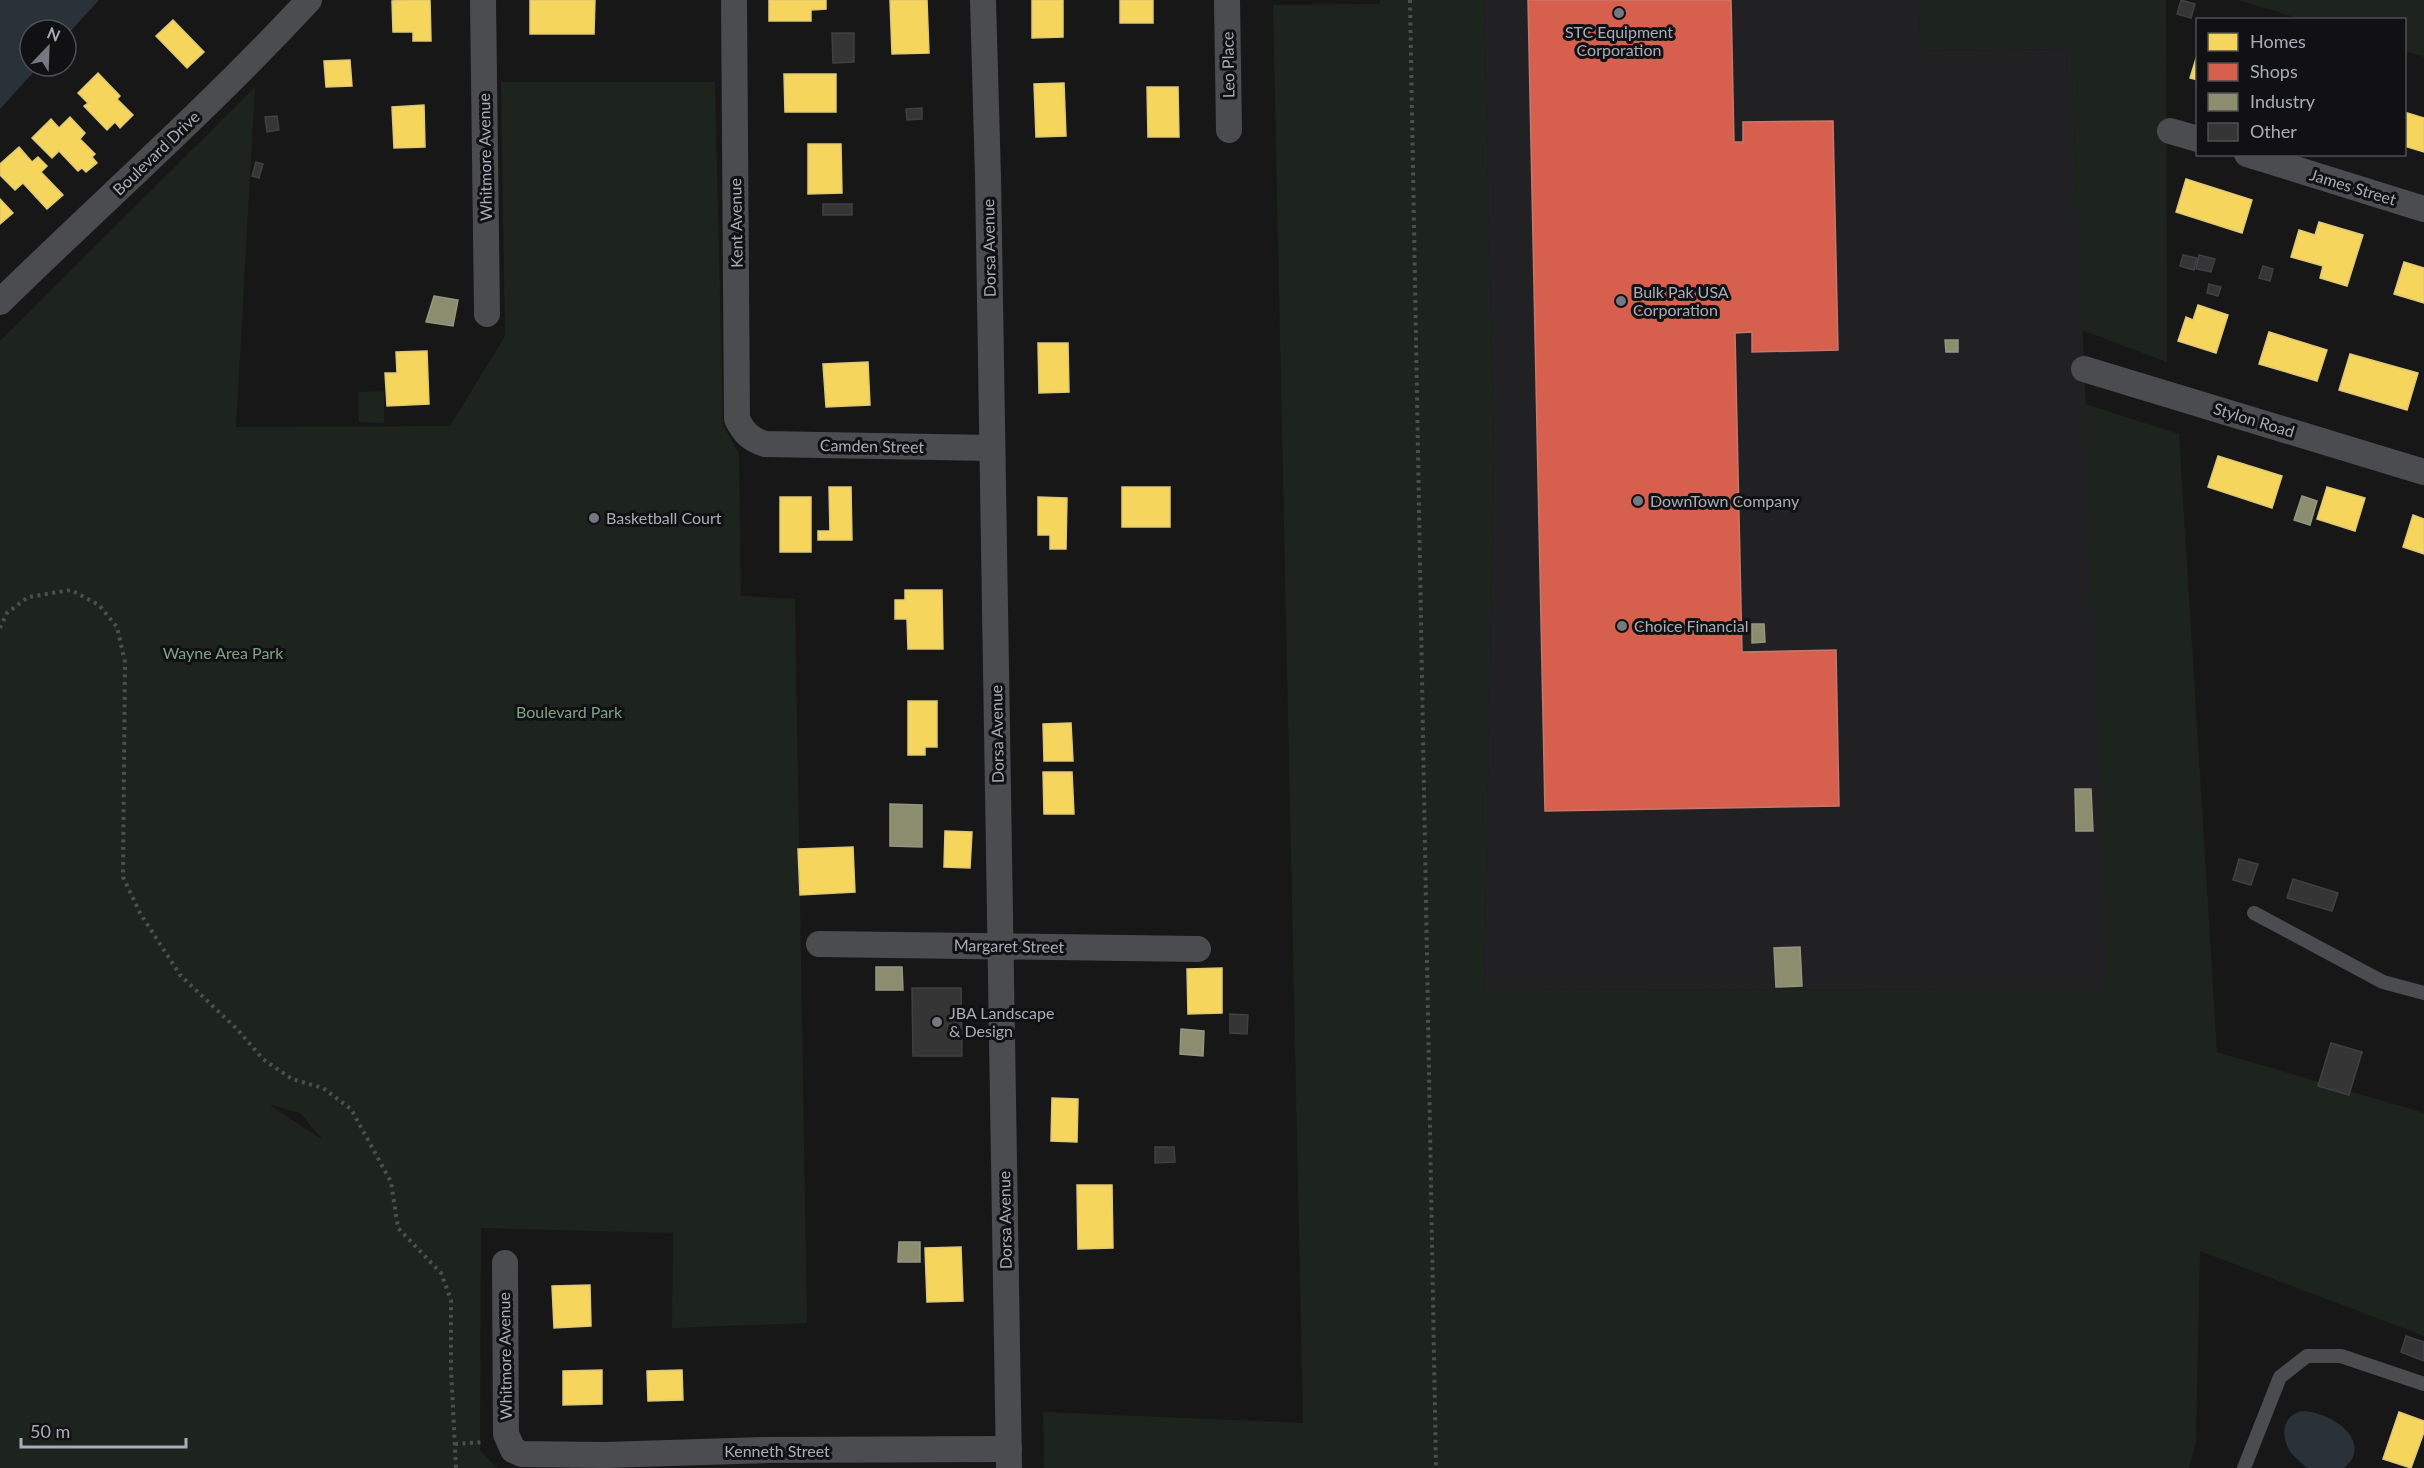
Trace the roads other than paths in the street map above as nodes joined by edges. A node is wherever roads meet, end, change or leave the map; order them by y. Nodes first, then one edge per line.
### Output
1 (309, 0) edge
2 (483, 0) edge
3 (734, 0) edge
4 (983, 0) edge
5 (1227, 0) edge
6 (1229, 130) dead end
7 (2170, 131) dead end
8 (2196, 138) edge
9 (2253, 156) edge
10 (2424, 209) edge
11 (0, 302) edge
12 (487, 314) dead end
13 (2084, 369) dead end
14 (753, 440) joint
15 (992, 448) junction
16 (2424, 472) edge
17 (2254, 913) dead end
18 (819, 945) dead end
19 (1002, 945) junction
20 (1198, 949) dead end
21 (2424, 993) edge
22 (505, 1263) dead end
23 (2424, 1384) edge
24 (546, 1454) joint
25 (1009, 1458) edge
26 (2244, 1468) edge

1 - 11 street, Boulevard Drive
2 - 12 street, Whitmore Avenue
3 - 14 street, Kent Avenue
4 - 15 street, Dorsa Avenue
5 - 6 street, Leo Place
7 - 8 street
9 - 10 street, James Street
13 - 16 street, Stylon Road
14 - 15 street, Camden Street
15 - 19 street, Dorsa Avenue
17 - 21 lane
18 - 19 street, Margaret Street
19 - 20 street, Margaret Street
19 - 25 street, Dorsa Avenue
22 - 24 street, Whitmore Avenue
23 - 26 lane
24 - 25 street, Kenneth Street

